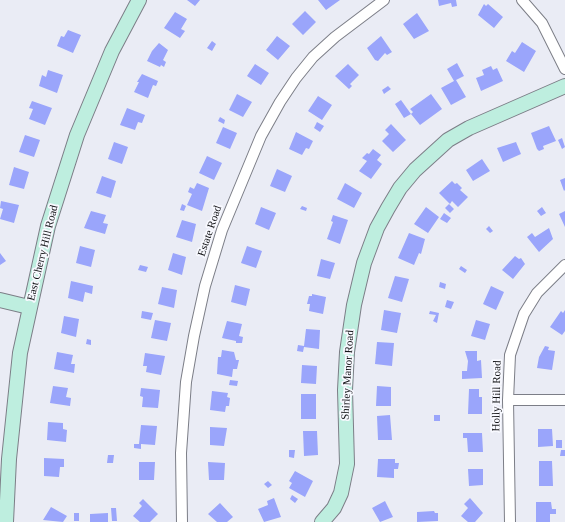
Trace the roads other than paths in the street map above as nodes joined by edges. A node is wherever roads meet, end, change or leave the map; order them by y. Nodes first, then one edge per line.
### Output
1 (139, 0) edge
2 (384, 0) edge
3 (522, 0) edge
4 (565, 69) edge
5 (565, 86) edge
6 (565, 265) edge
7 (0, 300) edge
8 (29, 306) junction
9 (508, 400) junction
10 (565, 400) edge
11 (6, 522) edge
12 (182, 522) edge
13 (323, 522) edge
14 (510, 522) edge

1 - 8 street, East Cherry Hill Road
2 - 12 street, Estate Road
3 - 4 street
5 - 13 street, Shirley Manor Road
6 - 9 street, Holly Hill Road
7 - 8 street
8 - 11 street, East Cherry Hill Road
9 - 10 street
9 - 14 street, Holly Hill Road

